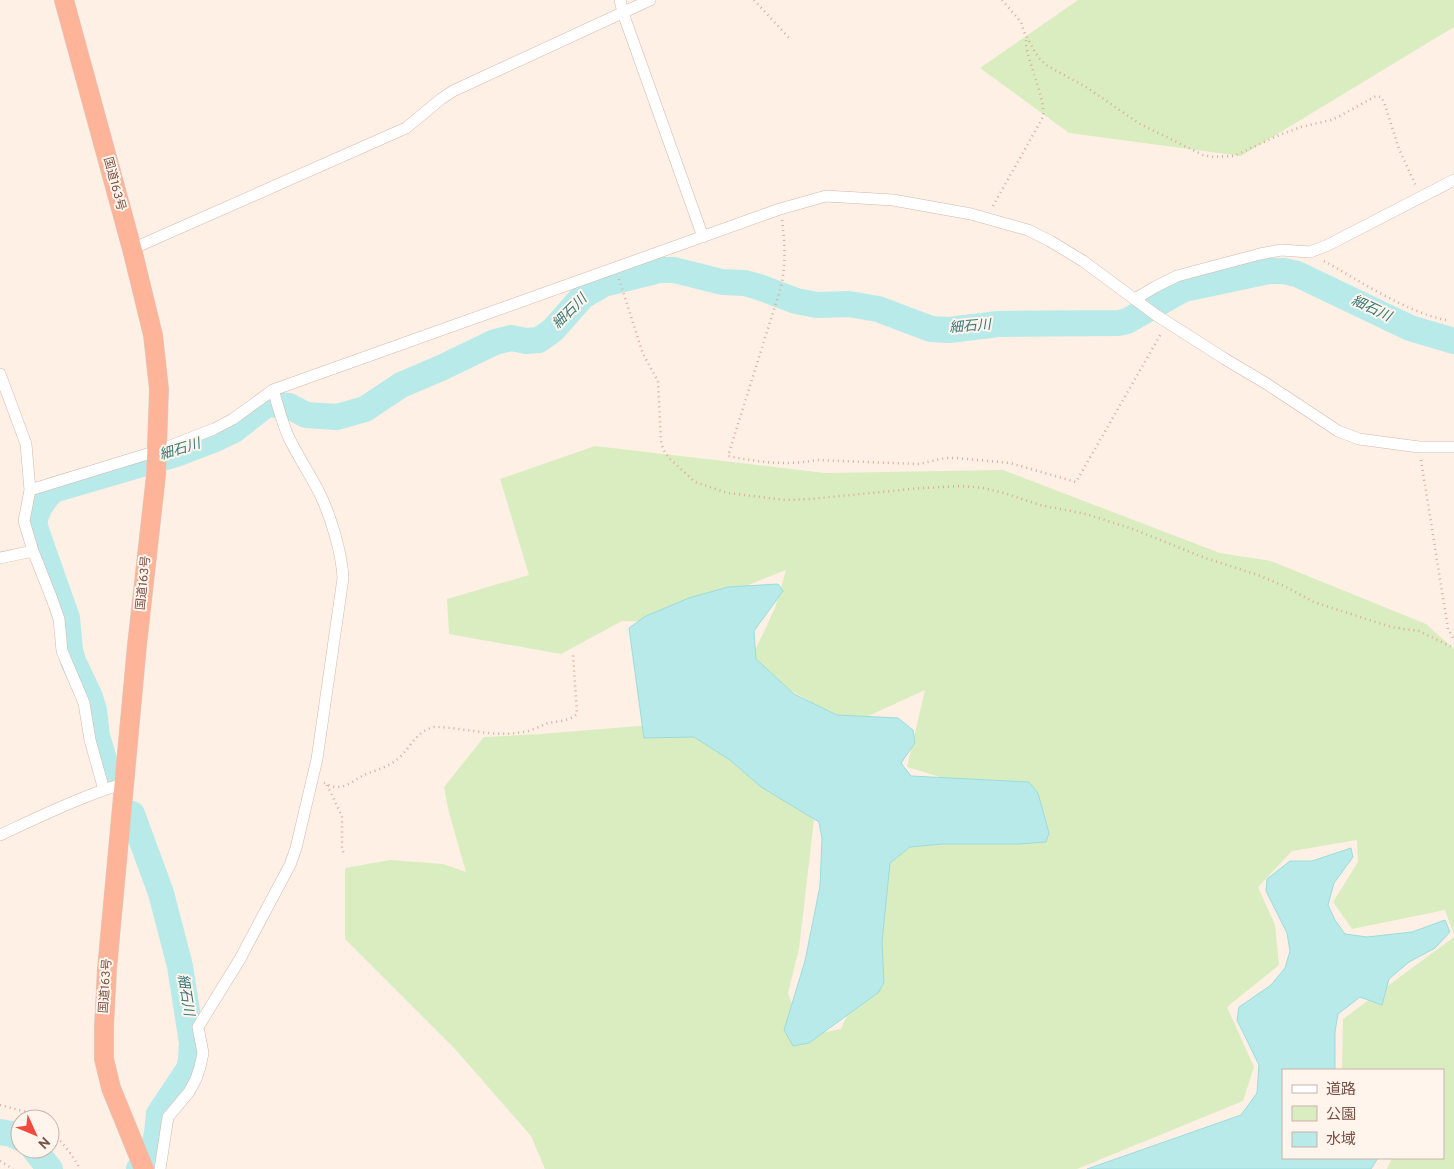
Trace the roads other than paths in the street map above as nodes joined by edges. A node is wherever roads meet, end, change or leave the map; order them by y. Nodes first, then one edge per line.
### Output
1 (64, 0) edge
2 (620, 0) edge
3 (650, 0) edge
4 (623, 13) junction
5 (1454, 180) edge
6 (703, 237) junction
7 (132, 249) junction
8 (1138, 301) junction
9 (0, 374) edge
10 (274, 392) junction
11 (1454, 447) edge
12 (157, 451) junction
13 (30, 490) junction
14 (33, 551) junction
15 (0, 558) edge
16 (124, 783) junction
17 (104, 790) junction
18 (0, 835) edge
19 (144, 1169) edge
20 (160, 1169) edge

1 - 7 highway, 国道163号
2 - 4 street
3 - 4 street
4 - 6 street
4 - 7 street
5 - 8 street
6 - 8 street
6 - 10 street
7 - 12 highway, 国道163号
8 - 11 street
9 - 13 street
10 - 12 street
10 - 20 street
12 - 13 street
12 - 16 highway, 国道163号
13 - 14 street
14 - 15 street
14 - 17 street
16 - 17 street
16 - 19 highway, 国道163号
17 - 18 street

